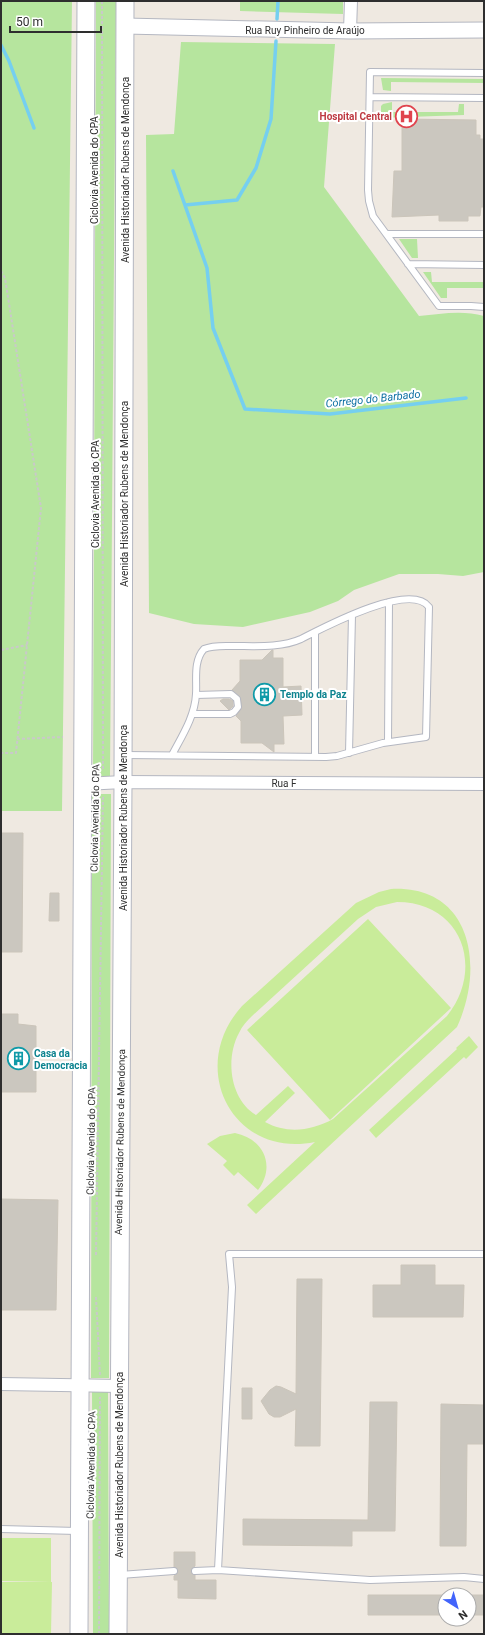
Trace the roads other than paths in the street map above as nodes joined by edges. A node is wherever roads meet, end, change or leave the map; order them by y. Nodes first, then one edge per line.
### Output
1 (86, 1) edge
2 (126, 1) edge
3 (351, 1) edge
4 (125, 26) junction
5 (484, 30) edge
6 (350, 31) junction
7 (484, 73) edge
8 (370, 97) junction
9 (484, 98) edge
10 (387, 234) junction
11 (484, 234) edge
12 (408, 264) junction
13 (484, 265) edge
14 (484, 307) edge
15 (389, 602) junction
16 (352, 615) junction
17 (315, 632) junction
18 (196, 695) junction
19 (192, 714) junction
20 (388, 742) junction
21 (349, 753) junction
22 (123, 755) junction
23 (172, 755) junction
24 (315, 757) junction
25 (123, 782) junction
26 (84, 784) junction
27 (484, 784) edge
28 (484, 1254) edge
29 (1, 1384) edge
30 (80, 1385) junction
31 (120, 1386) junction
32 (1, 1529) edge
33 (79, 1531) junction
34 (218, 1570) junction
35 (174, 1571) dead end
36 (195, 1571) dead end
37 (118, 1575) junction
38 (484, 1579) edge
39 (79, 1634) edge
40 (118, 1634) edge

1 - 26 main road
2 - 4 main road, Avenida Historiador Rubens de Mendonça
3 - 6 street
4 - 6 street, Rua Ruy Pinheiro de Araújo
4 - 22 main road, Avenida Historiador Rubens de Mendonça
5 - 6 street, Rua Ruy Pinheiro de Araújo
7 - 8 lane
8 - 9 lane
8 - 10 lane
10 - 11 lane
10 - 12 lane
12 - 13 lane
12 - 14 lane
15 - 16 lane
15 - 20 lane
15 - 20 lane
16 - 17 lane
16 - 21 lane
17 - 18 lane
17 - 24 lane
18 - 19 lane
18 - 19 lane
19 - 23 lane
20 - 21 lane
21 - 24 lane
22 - 23 lane
22 - 25 main road, Avenida Historiador Rubens de Mendonça
23 - 24 lane
25 - 26 street, Rua F
25 - 27 street, Rua F
25 - 31 main road, Avenida Historiador Rubens de Mendonça
26 - 30 main road
28 - 34 lane
29 - 30 street
30 - 31 street
30 - 33 main road
31 - 37 main road, Avenida Historiador Rubens de Mendonça
32 - 33 lane
33 - 39 main road
34 - 36 lane
34 - 38 lane
35 - 37 lane
37 - 40 main road, Avenida Historiador Rubens de Mendonça

